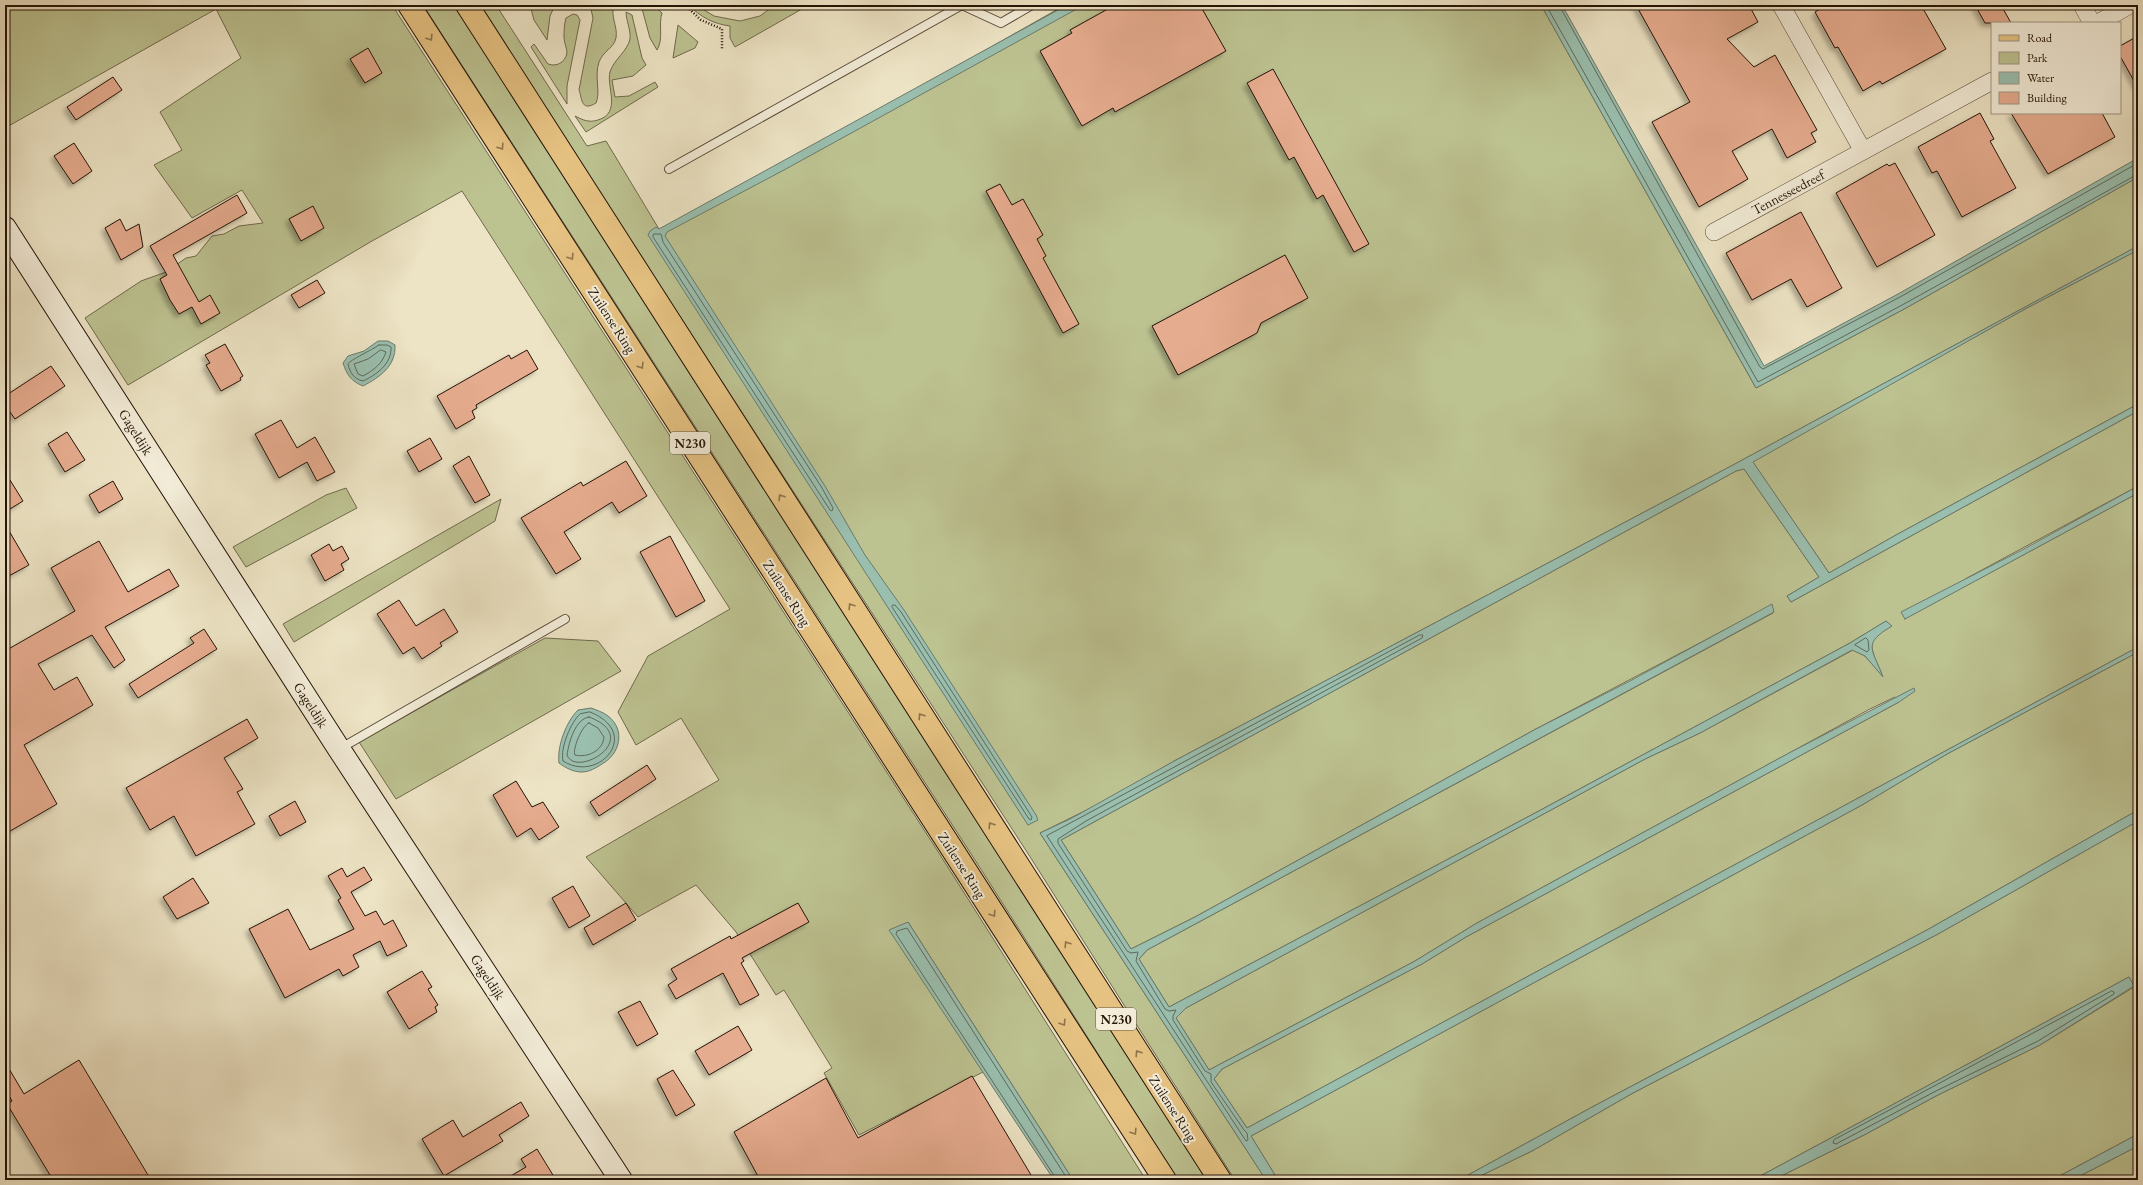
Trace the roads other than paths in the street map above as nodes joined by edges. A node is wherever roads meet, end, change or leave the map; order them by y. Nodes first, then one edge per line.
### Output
1 (409, 5) edge
2 (467, 5) edge
3 (1032, 5) edge
4 (1781, 5) edge
5 (2082, 5) edge
6 (2130, 5) edge
7 (2091, 22) edge
8 (2100, 22) edge
9 (1991, 82) edge
10 (1863, 151) junction
11 (669, 168) dead end
12 (5, 228) edge
13 (1714, 232) dead end
14 (565, 619) dead end
15 (339, 749) junction
16 (621, 1180) edge
17 (1165, 1180) edge
18 (1220, 1180) edge

1 -> 17 main road, Zuilense Ring / N230
18 -> 2 main road, Zuilense Ring / N230
3 - 11 lane
4 - 10 street
5 - 7 street
6 - 8 street
9 - 10 street, Tennesseedreef
10 - 13 street, Tennesseedreef
12 - 15 street, Gageldijk
14 - 15 lane
15 - 16 street, Gageldijk

